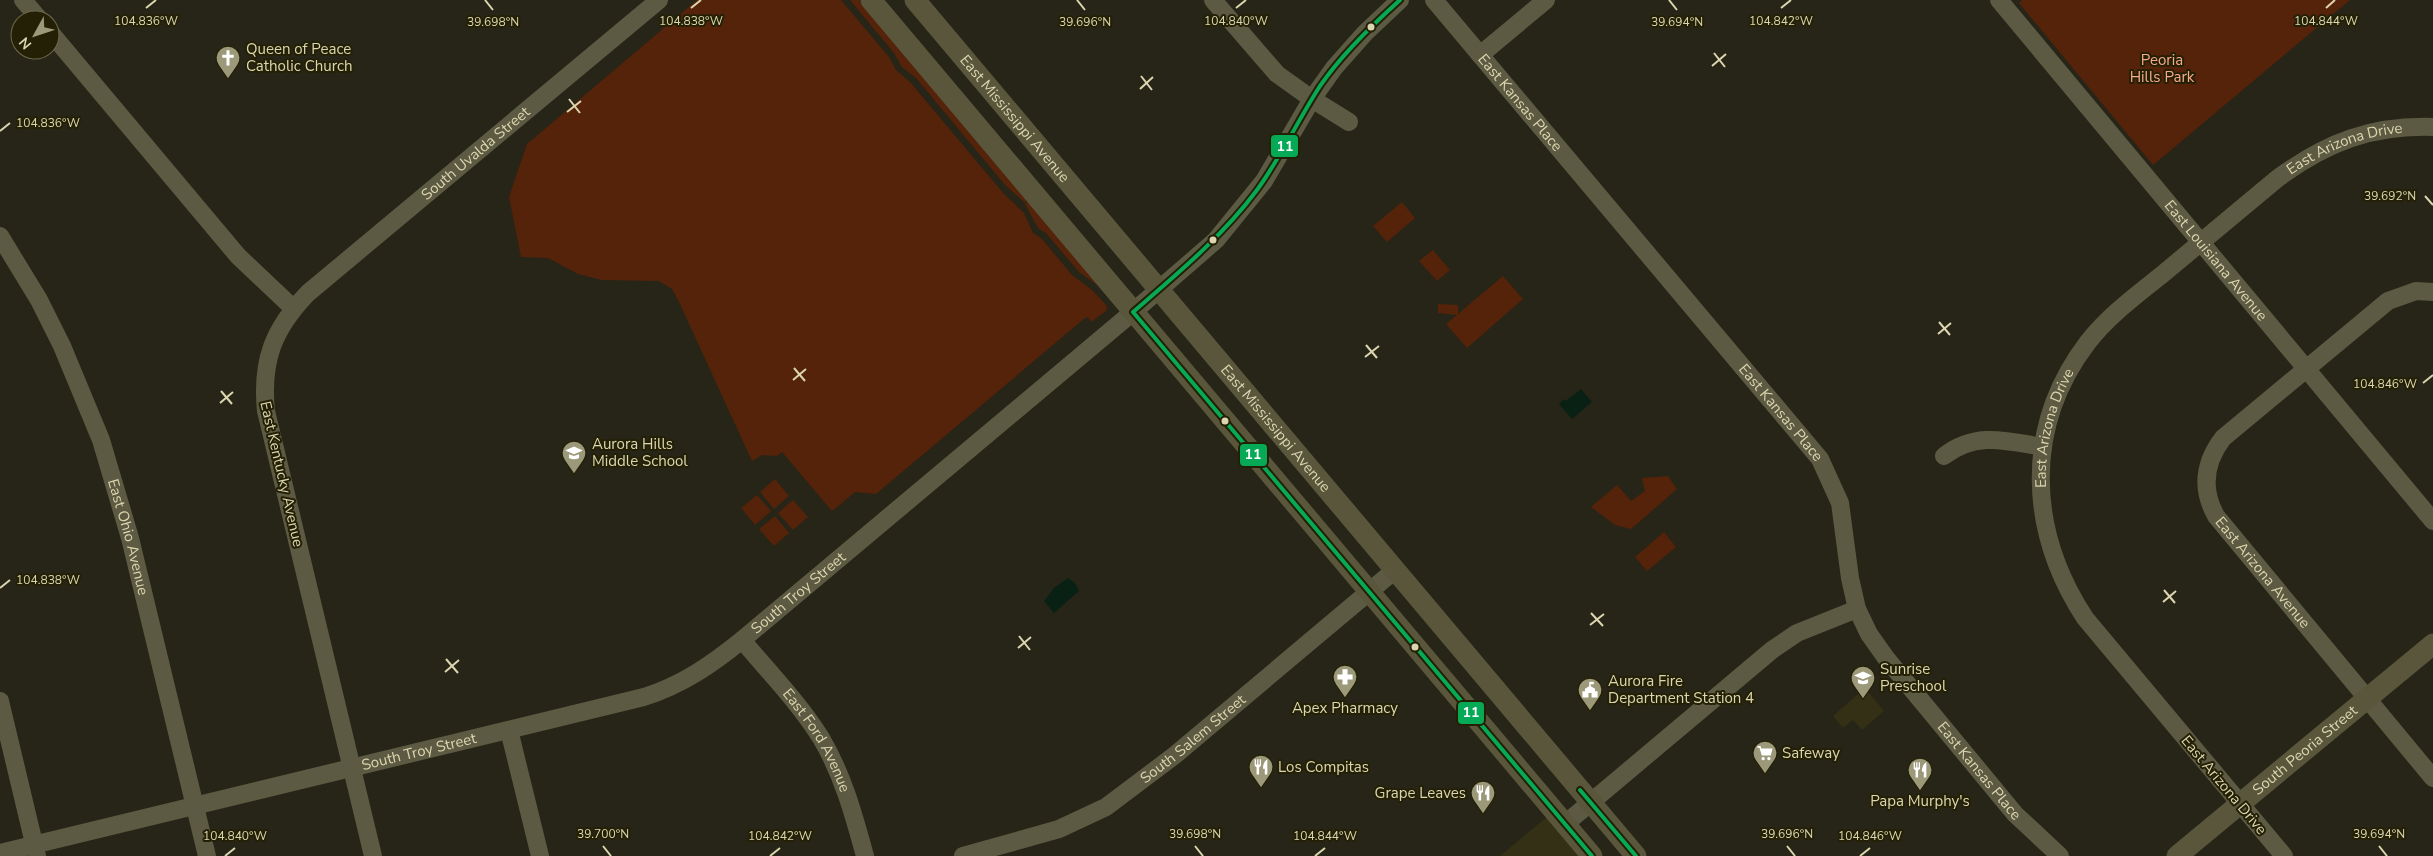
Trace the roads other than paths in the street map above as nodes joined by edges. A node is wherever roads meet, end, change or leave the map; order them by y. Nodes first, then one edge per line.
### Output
1 (23, 0) edge
2 (659, 0) edge
3 (871, 0) edge
4 (915, 0) edge
5 (1214, 0) edge
6 (1400, 0) edge
7 (1434, 0) edge
8 (1546, 0) edge
9 (1999, 0) edge
10 (32, 10) edge
11 (60, 44) edge
12 (1480, 55) junction
13 (1312, 99) junction
14 (1349, 122) dead end
15 (2433, 127) edge
16 (0, 236) edge
17 (2201, 242) junction
18 (1159, 291) junction
19 (2433, 292) edge
20 (293, 308) junction
21 (1134, 312) junction
22 (2306, 368) junction
23 (2043, 447) junction
24 (1944, 456) dead end
25 (2433, 521) edge
26 (1395, 570) junction
27 (1369, 592) junction
28 (1857, 609) junction
29 (742, 640) junction
30 (2433, 644) edge
31 (2366, 699) junction
32 (0, 702) edge
33 (509, 730) junction
34 (352, 768) junction
35 (2433, 778) edge
36 (1591, 802) junction
37 (2240, 804) junction
38 (195, 806) junction
39 (1565, 824) junction
40 (36, 850) edge
41 (0, 852) edge
42 (207, 856) edge
43 (373, 856) edge
44 (540, 856) edge
45 (865, 856) edge
46 (963, 856) edge
47 (1592, 856) edge
48 (1636, 856) edge
49 (2060, 856) edge
50 (2178, 856) edge
51 (2284, 856) edge

1 - 10 street
2 - 20 street, South Uvalda Street
3 - 21 main road
4 - 18 main road, East Mississippi Avenue
5 - 13 street
6 - 13 street, South Troy Street
7 - 12 street, East Kansas Place
8 - 12 street
9 - 17 street, East Louisiana Avenue
11 - 20 street
12 - 28 street, East Kansas Place
13 - 14 street
13 - 18 street, South Troy Street
15 - 17 street, East Arizona Drive
16 - 38 street, East Ohio Avenue
17 - 22 street, East Louisiana Avenue
17 - 23 street, East Arizona Drive
18 - 21 street, South Troy Street
18 - 26 main road, East Mississippi Avenue
19 - 22 street, East Arizona Avenue
20 - 34 street, East Kentucky Avenue
21 - 27 main road
21 - 29 street, South Troy Street
22 - 25 street, East Louisiana Avenue
22 - 31 street, East Arizona Avenue
23 - 24 street
23 - 37 street, East Arizona Drive
26 - 27 street, South Salem Street
26 - 36 main road, East Mississippi Avenue
27 - 39 main road
27 - 46 street, South Salem Street
28 - 36 street
28 - 49 street, East Kansas Place
29 - 33 street, South Troy Street
29 - 45 street, East Ford Avenue
30 - 31 main road, South Peoria Street
31 - 35 street, East Arizona Avenue
31 - 37 main road, South Peoria Street
32 - 40 street
33 - 34 street, South Troy Street
33 - 44 street
34 - 38 street, South Troy Street
34 - 43 street, East Kentucky Avenue
36 - 39 street
36 - 48 main road, East Mississippi Avenue
37 - 50 main road, South Peoria Street
37 - 51 street, East Arizona Drive
38 - 40 street, South Troy Street
38 - 42 street, East Ohio Avenue
39 - 47 main road
40 - 41 street, South Troy Street

